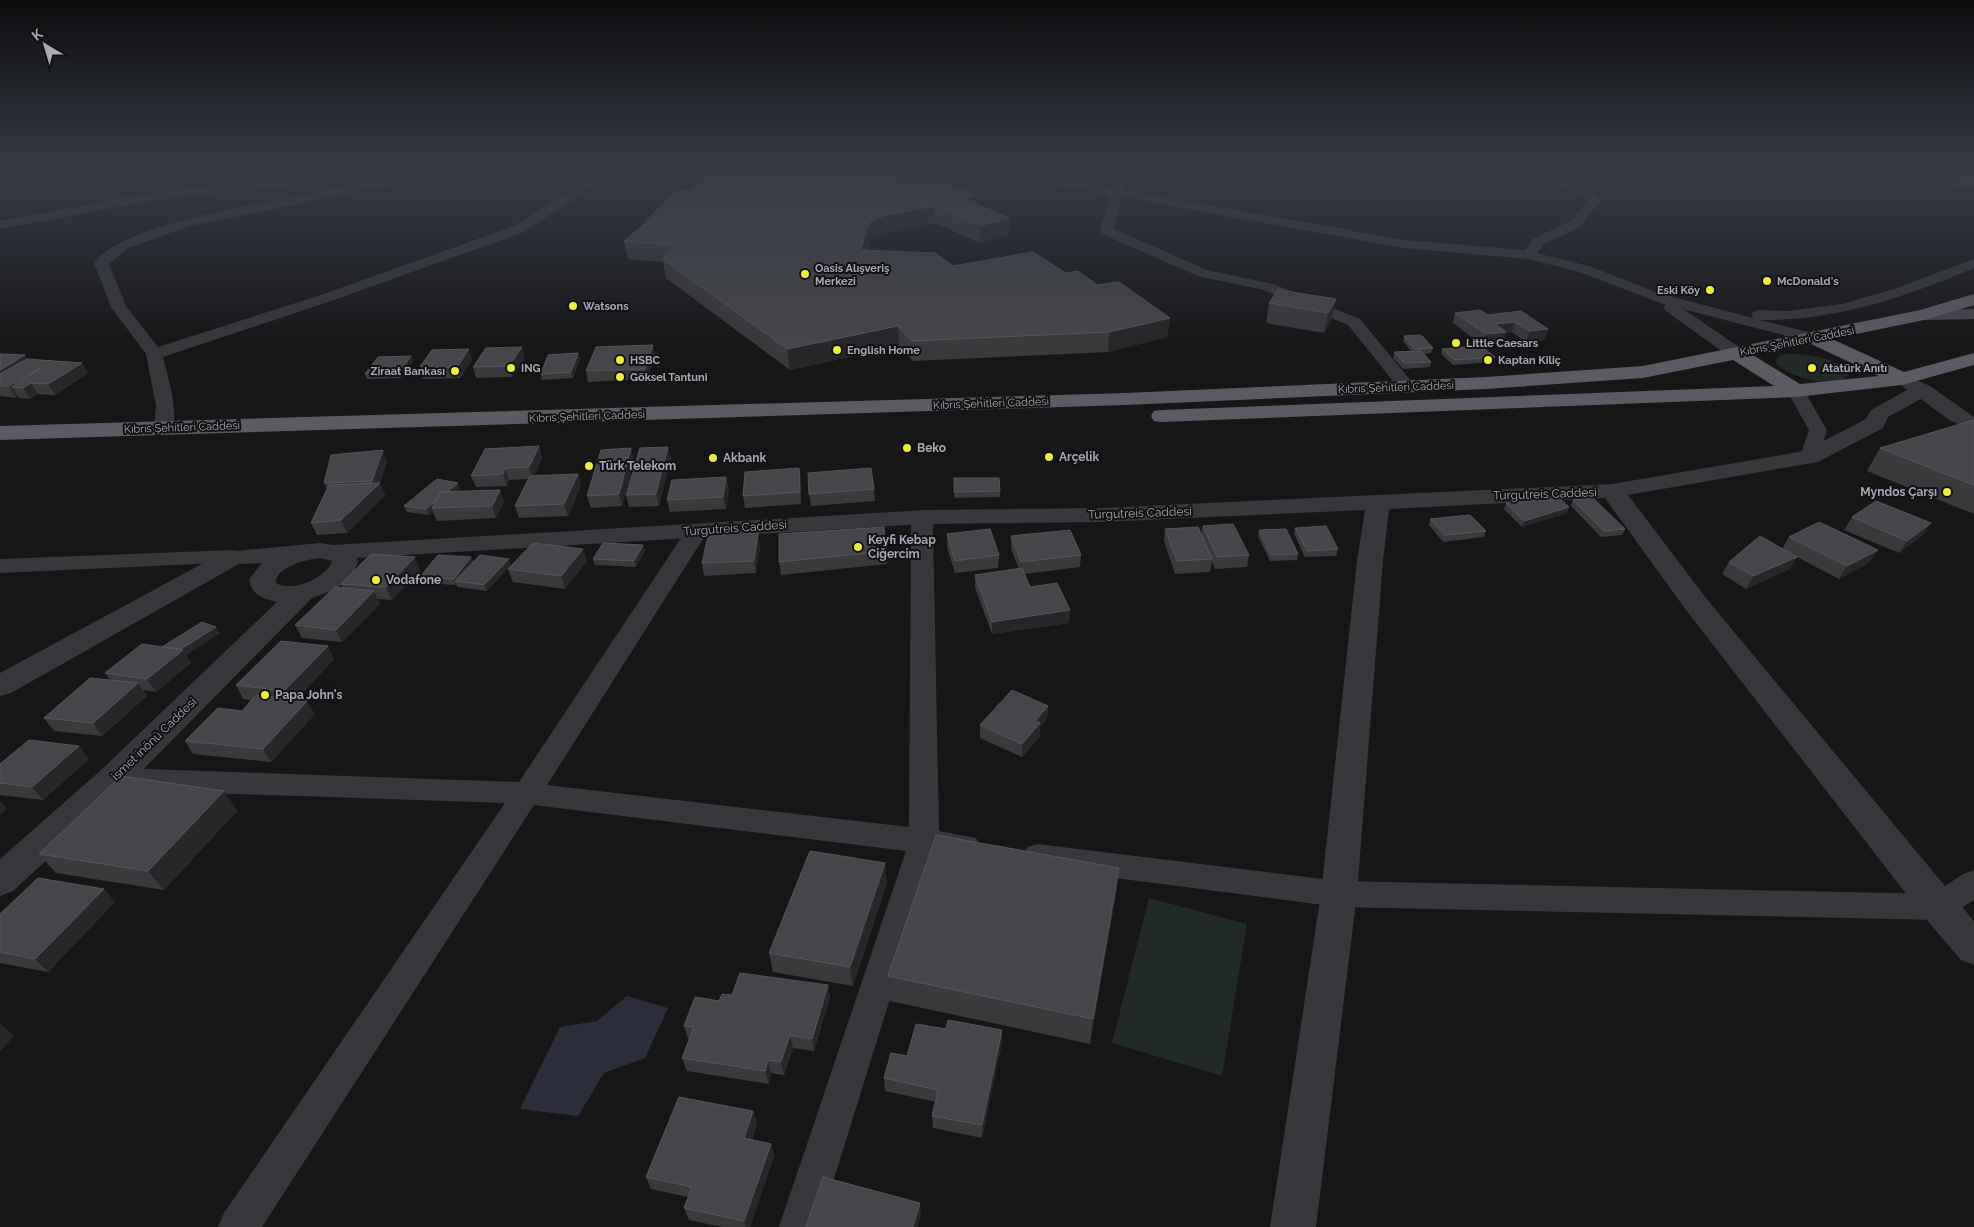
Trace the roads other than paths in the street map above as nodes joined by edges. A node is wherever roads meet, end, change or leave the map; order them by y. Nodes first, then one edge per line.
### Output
1 (166, 230) edge
2 (515, 230) edge
3 (1108, 230) edge
4 (1328, 230) edge
5 (1562, 230) edge
6 (1528, 255) junction
7 (1974, 262) edge
8 (1653, 296) junction
9 (1974, 299) edge
10 (1706, 311) junction
11 (1974, 314) edge
12 (1924, 315) junction
13 (1814, 338) junction
14 (1736, 353) junction
15 (154, 354) junction
16 (1974, 359) edge
17 (1902, 379) junction
18 (1407, 387) junction
19 (1923, 390) junction
20 (1796, 391) junction
21 (1974, 425) edge
22 (163, 428) junction
23 (0, 433) edge
24 (0, 450) edge
25 (1810, 456) junction
26 (1612, 491) junction
27 (1378, 501) junction
28 (924, 517) junction
29 (697, 531) junction
30 (298, 554) junction
31 (232, 557) junction
32 (339, 559) junction
33 (11, 566) edge
34 (0, 576) edge
35 (265, 588) junction
36 (303, 592) junction
37 (263, 631) junction
38 (0, 686) edge
39 (113, 779) junction
40 (527, 794) junction
41 (924, 841) junction
42 (0, 881) edge
43 (1974, 883) edge
44 (1339, 894) junction
45 (1938, 907) junction
46 (1974, 948) edge
47 (238, 1227) edge
48 (799, 1227) edge
49 (1293, 1227) edge

1 - 15 street
2 - 15 street
3 - 18 street
4 - 6 street
5 - 6 street
6 - 8 street
7 - 10 street
8 - 10 street
8 - 14 street
9 - 12 highway, Kıbrıs Şehitleri Caddesi
10 - 13 street
11 - 12 main road
12 - 13 highway, Kıbrıs Şehitleri Caddesi
13 - 14 highway, Kıbrıs Şehitleri Caddesi
13 - 17 highway
14 - 18 highway, Kıbrıs Şehitleri Caddesi
14 - 20 highway
15 - 22 street
16 - 17 highway, Kıbrıs Şehitleri Caddesi
17 - 19 street
17 - 20 highway, Kıbrıs Şehitleri Caddesi
18 - 22 highway, Kıbrıs Şehitleri Caddesi
19 - 21 street
19 - 25 street, Turgutreis Caddesi
20 - 24 highway, Kıbrıs Şehitleri Caddesi
20 - 25 street
22 - 23 highway, Kıbrıs Şehitleri Caddesi
25 - 26 street, Turgutreis Caddesi
26 - 27 street, Turgutreis Caddesi
26 - 45 street
27 - 28 street, Turgutreis Caddesi
27 - 44 street
28 - 29 street, Turgutreis Caddesi
28 - 41 street
29 - 32 street, Turgutreis Caddesi
29 - 40 street
30 - 31 street
30 - 32 street
30 - 35 street
31 - 33 street
31 - 35 street
31 - 38 street
32 - 36 street
33 - 34 street
35 - 36 street
35 - 37 street
36 - 37 street, ismet inönü Caddesi
37 - 39 street, ismet inönü Caddesi
39 - 40 street
39 - 42 street, ismet inönü Caddesi
40 - 41 street
40 - 47 street
41 - 44 street
41 - 48 street
43 - 45 street
44 - 45 street
44 - 49 street
45 - 46 street

